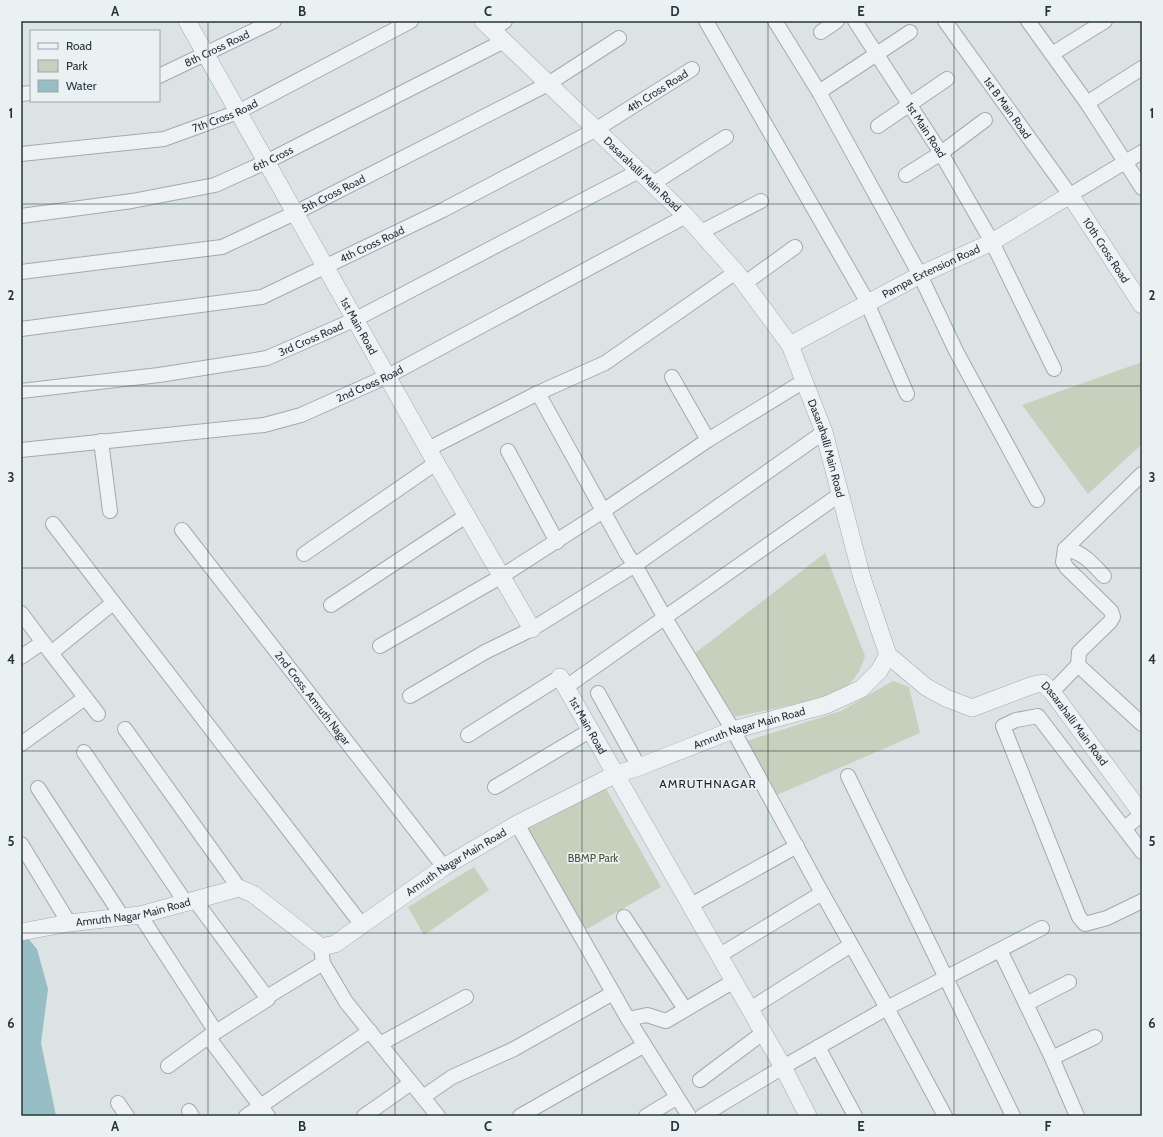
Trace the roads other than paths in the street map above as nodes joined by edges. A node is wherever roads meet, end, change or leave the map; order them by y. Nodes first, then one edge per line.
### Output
1 (187, 21) edge
2 (274, 21) edge
3 (411, 21) edge
4 (706, 21) edge
5 (775, 21) edge
6 (837, 21) edge
7 (855, 21) edge
8 (945, 21) edge
9 (1028, 21) edge
10 (1105, 21) edge
11 (496, 28) edge
12 (821, 32) dead end
13 (910, 32) dead end
14 (619, 38) dead end
15 (877, 53) junction
16 (205, 54) junction
17 (1052, 54) junction
18 (1142, 68) edge
19 (692, 69) dead end
20 (160, 76) edge
21 (947, 79) dead end
22 (548, 84) junction
23 (819, 92) junction
24 (1087, 103) junction
25 (911, 105) junction
26 (238, 112) junction
27 (984, 120) dead end
28 (878, 126) dead end
29 (595, 130) junction
30 (726, 137) dead end
31 (1142, 152) edge
32 (941, 153) junction
33 (21, 154) edge
34 (266, 162) junction
35 (1125, 162) junction
36 (639, 171) junction
37 (906, 175) dead end
38 (652, 184) junction
39 (1142, 188) edge
40 (1070, 194) junction
41 (761, 201) dead end
42 (296, 213) junction
43 (21, 216) edge
44 (686, 216) junction
45 (701, 232) junction
46 (992, 242) junction
47 (795, 246) dead end
48 (326, 266) junction
49 (21, 272) edge
50 (920, 275) junction
51 (740, 278) junction
52 (867, 304) junction
53 (1142, 305) edge
54 (356, 319) junction
55 (21, 329) edge
56 (790, 345) junction
57 (1054, 369) dead end
58 (388, 376) junction
59 (672, 378) dead end
60 (804, 381) junction
61 (21, 391) edge
62 (538, 393) junction
63 (907, 394) dead end
64 (824, 432) junction
65 (708, 440) junction
66 (101, 441) junction
67 (21, 450) edge
68 (508, 451) dead end
69 (432, 456) junction
70 (1142, 474) edge
71 (839, 495) junction
72 (1037, 500) dead end
73 (110, 511) dead end
74 (603, 511) junction
75 (466, 516) junction
76 (53, 524) dead end
77 (182, 530) dead end
78 (557, 542) junction
79 (1065, 549) junction
80 (304, 554) dead end
81 (635, 565) junction
82 (502, 576) junction
83 (1104, 576) dead end
84 (113, 603) junction
85 (330, 605) dead end
86 (21, 613) edge
87 (665, 618) junction
88 (532, 629) junction
89 (380, 646) dead end
90 (47, 647) junction
91 (888, 656) junction
92 (21, 657) edge
93 (1078, 666) junction
94 (563, 682) junction
95 (1052, 692) junction
96 (598, 693) dead end
97 (410, 696) dead end
98 (86, 698) junction
99 (98, 714) dead end
100 (1142, 724) edge
101 (125, 729) dead end
102 (591, 730) junction
103 (733, 730) junction
104 (468, 735) dead end
105 (21, 744) edge
106 (84, 752) dead end
107 (639, 767) junction
108 (616, 774) junction
109 (848, 776) dead end
110 (496, 787) dead end
111 (38, 788) dead end
112 (1142, 814) edge
113 (517, 824) junction
114 (1125, 828) junction
115 (21, 844) edge
116 (1140, 845) edge
117 (797, 846) junction
118 (444, 867) junction
119 (239, 888) junction
120 (822, 893) junction
121 (190, 901) junction
122 (1142, 901) edge
123 (691, 905) junction
124 (140, 916) junction
125 (624, 917) dead end
126 (123, 918) junction
127 (69, 923) junction
128 (362, 925) junction
129 (1042, 928) dead end
130 (26, 931) edge
131 (852, 945) junction
132 (1000, 950) junction
133 (322, 955) junction
134 (720, 955) junction
135 (946, 977) junction
136 (734, 981) junction
137 (1069, 982) dead end
138 (613, 993) junction
139 (466, 996) dead end
140 (267, 997) junction
141 (1026, 1004) junction
142 (888, 1008) junction
143 (685, 1009) junction
144 (750, 1009) junction
145 (628, 1019) junction
146 (370, 1031) junction
147 (764, 1032) junction
148 (212, 1034) junction
149 (1095, 1037) dead end
150 (380, 1044) junction
151 (643, 1046) junction
152 (818, 1047) junction
153 (1052, 1058) junction
154 (168, 1066) dead end
155 (783, 1067) junction
156 (700, 1080) dead end
157 (411, 1083) junction
158 (423, 1097) junction
159 (676, 1098) junction
160 (118, 1103) dead end
161 (264, 1111) edge
162 (127, 1116) edge
163 (246, 1116) edge
164 (364, 1116) edge
165 (438, 1116) edge
166 (520, 1116) edge
167 (646, 1116) edge
168 (689, 1116) edge
169 (702, 1116) edge
170 (808, 1116) edge
171 (855, 1116) edge
172 (945, 1116) edge
173 (1012, 1116) edge
174 (1077, 1116) edge

1 - 16 street, 1st Main Road
2 - 16 street, 8th Cross Road
3 - 26 street, 7th Cross Road
4 - 52 street
5 - 23 street
6 - 12 street
7 - 15 street, 1st Main Road
8 - 40 street, 1st B Main Road
9 - 17 street
10 - 17 street
11 - 22 street, Dasarahalli Main Road
11 - 34 street, 6th Cross
13 - 15 street
14 - 22 street, 5th Cross Road
15 - 23 street
15 - 25 street, 1st Main Road
16 - 20 street, 8th Cross Road
16 - 26 street, 1st Main Road
17 - 24 street
18 - 24 street
19 - 29 street, 4th Cross Road
21 - 25 street
22 - 29 street, Dasarahalli Main Road
22 - 42 street, 5th Cross Road
23 - 50 street
24 - 35 street
25 - 28 street
25 - 32 street, 1st Main Road
26 - 33 street, 7th Cross Road
26 - 34 street, 1st Main Road
27 - 32 street
29 - 36 street, Dasarahalli Main Road
29 - 48 street, 4th Cross Road
30 - 38 street
31 - 35 street
32 - 37 street
32 - 46 street, 1st Main Road
34 - 42 street, 1st Main Road
34 - 43 street, 6th Cross
35 - 39 street
35 - 40 street
36 - 38 street, Dasarahalli Main Road
36 - 54 street, 3rd Cross Road
38 - 44 street, Dasarahalli Main Road
40 - 46 street, Pampa Extension Road
40 - 53 street, 10th Cross Road
41 - 45 street
42 - 48 street, 1st Main Road
42 - 49 street, 5th Cross Road
44 - 45 street, Dasarahalli Main Road
44 - 58 street, 2nd Cross Road
45 - 51 street, Dasarahalli Main Road
46 - 50 street, Pampa Extension Road
46 - 57 street, 1st Main Road
47 - 51 street
48 - 54 street, 1st Main Road
48 - 55 street, 4th Cross Road
50 - 52 street, Pampa Extension Road
50 - 72 street
51 - 56 street, Dasarahalli Main Road
51 - 62 street
52 - 56 street, Pampa Extension Road
52 - 63 street
54 - 58 street, 1st Main Road
54 - 61 street, 3rd Cross Road
56 - 60 street, Dasarahalli Main Road
58 - 66 street, 2nd Cross Road
58 - 69 street, 1st Main Road
59 - 65 street
60 - 64 street, Dasarahalli Main Road
60 - 65 street
62 - 69 street
62 - 74 street
64 - 71 street, Dasarahalli Main Road
64 - 81 street
65 - 74 street
66 - 67 street, 2nd Cross Road
66 - 73 street
68 - 78 street
69 - 75 street, 1st Main Road
69 - 80 street
70 - 79 street
71 - 87 street
71 - 91 street, Dasarahalli Main Road
74 - 78 street
74 - 81 street
75 - 82 street, 1st Main Road
75 - 85 street
76 - 84 street
77 - 118 street, 2nd Cross, Amruth Nagar
78 - 82 street
79 - 83 street
79 - 93 street
81 - 87 street
81 - 88 street
82 - 88 street, 1st Main Road
82 - 89 street
84 - 90 street
84 - 128 street
86 - 90 street
87 - 94 street
87 - 103 street
88 - 97 street
90 - 92 street
90 - 98 street
91 - 95 street, Dasarahalli Main Road
91 - 103 street, Amruth Nagar Main Road
93 - 95 street
93 - 100 street
94 - 102 street, 1st Main Road
94 - 104 street
95 - 112 street, Dasarahalli Main Road
96 - 107 street
98 - 99 street
98 - 105 street
101 - 119 street
102 - 108 street, 1st Main Road
102 - 110 street
103 - 107 street, Amruth Nagar Main Road
103 - 117 street
106 - 121 street
107 - 108 street, Amruth Nagar Main Road
108 - 113 street, Amruth Nagar Main Road
108 - 123 street, 1st Main Road
109 - 135 street
111 - 126 street
112 - 114 street
113 - 118 street, Amruth Nagar Main Road
113 - 138 street
114 - 116 street
114 - 122 street
115 - 127 street
117 - 120 street
117 - 123 street
118 - 128 street, Amruth Nagar Main Road
119 - 121 street, Amruth Nagar Main Road
119 - 133 street
120 - 131 street
120 - 134 street
121 - 124 street, Amruth Nagar Main Road
121 - 140 street
123 - 134 street, 1st Main Road
124 - 126 street, Amruth Nagar Main Road
124 - 148 street
125 - 143 street
126 - 127 street, Amruth Nagar Main Road
127 - 130 street, Amruth Nagar Main Road
128 - 133 street, Amruth Nagar Main Road
129 - 132 street
131 - 142 street
131 - 144 street
132 - 135 street
132 - 141 street
133 - 140 street
133 - 146 street
134 - 136 street, 1st Main Road
135 - 142 street
135 - 173 street
136 - 143 street
136 - 144 street, 1st Main Road
137 - 141 street
138 - 145 street
138 - 158 street
139 - 150 street
140 - 148 street
141 - 153 street
142 - 152 street
142 - 172 street
143 - 145 street
144 - 147 street, 1st Main Road
145 - 151 street
146 - 150 street
146 - 161 street
147 - 155 street, 1st Main Road
147 - 156 street
148 - 154 street
148 - 161 street
149 - 153 street
150 - 157 street
151 - 159 street
151 - 166 street
152 - 155 street
152 - 171 street
153 - 174 street
155 - 169 street
155 - 170 street, 1st Main Road
157 - 158 street
157 - 164 street
158 - 165 street
159 - 167 street
159 - 168 street
160 - 162 street
161 - 163 street

